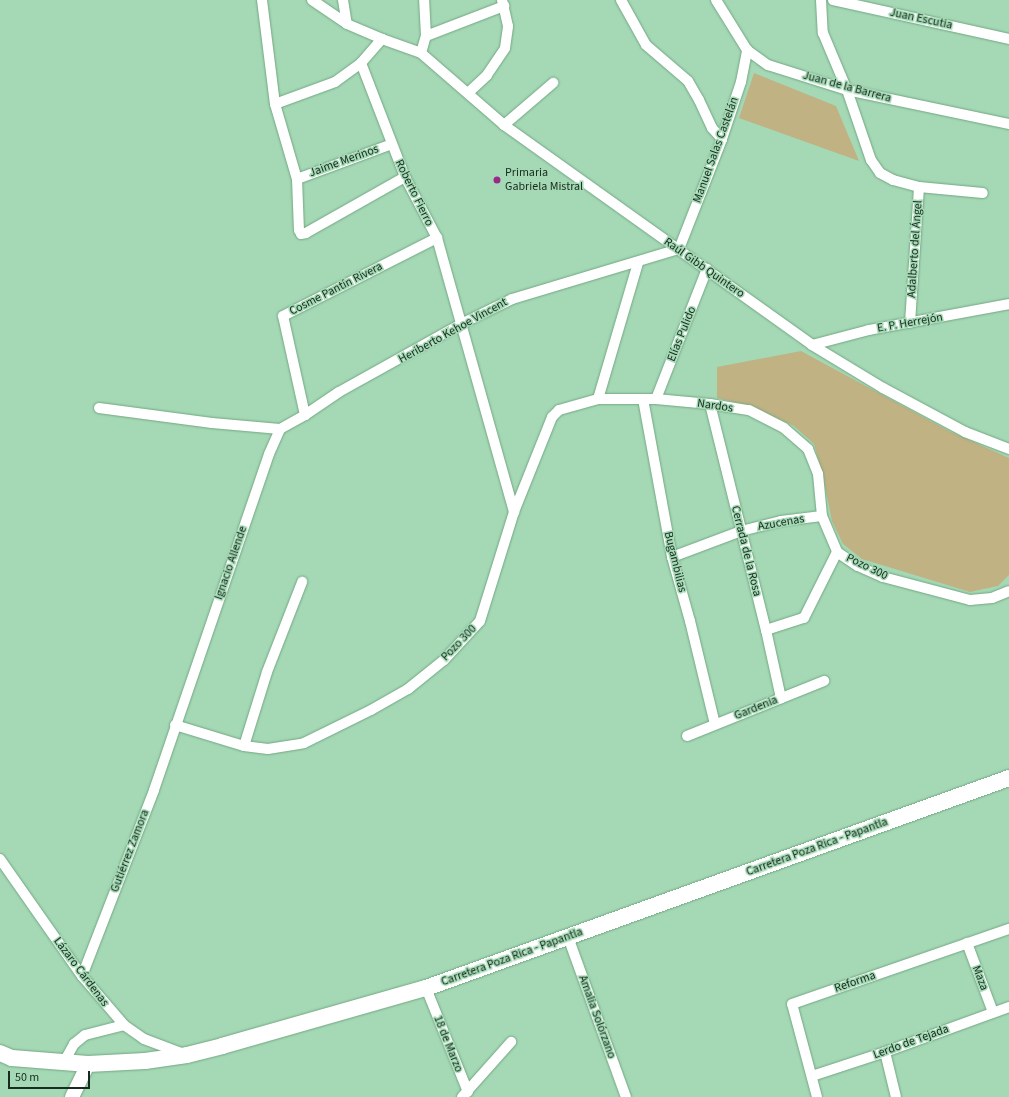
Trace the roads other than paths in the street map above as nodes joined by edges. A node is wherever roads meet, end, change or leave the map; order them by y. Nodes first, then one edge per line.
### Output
1 (262, 0) edge
2 (312, 0) edge
3 (342, 0) edge
4 (424, 0) edge
5 (621, 0) edge
6 (716, 0) edge
7 (821, 0) edge
8 (833, 0) edge
9 (503, 3) edge
10 (347, 24) junction
11 (426, 36) junction
12 (382, 39) junction
13 (1009, 39) edge
14 (747, 50) junction
15 (421, 53) junction
16 (361, 63) junction
17 (553, 83) dead end
18 (847, 90) junction
19 (468, 93) junction
20 (275, 104) junction
21 (504, 124) junction
22 (1009, 124) edge
23 (722, 139) junction
24 (392, 144) junction
25 (405, 177) junction
26 (296, 179) junction
27 (919, 187) junction
28 (983, 194) dead end
29 (437, 238) junction
30 (679, 249) junction
31 (638, 263) junction
32 (707, 269) junction
33 (1009, 304) edge
34 (910, 323) junction
35 (461, 324) junction
36 (812, 345) junction
37 (598, 399) junction
38 (643, 399) junction
39 (656, 399) junction
40 (710, 404) junction
41 (99, 408) dead end
42 (305, 415) junction
43 (784, 428) joint
44 (280, 429) junction
45 (1009, 449) edge
46 (514, 512) junction
47 (822, 516) junction
48 (741, 531) junction
49 (837, 552) junction
50 (672, 557) junction
51 (302, 582) dead end
52 (1009, 592) edge
53 (766, 630) junction
54 (824, 681) dead end
55 (781, 698) junction
56 (715, 724) junction
57 (175, 725) junction
58 (687, 736) dead end
59 (244, 746) junction
60 (1009, 778) edge
61 (0, 859) edge
62 (1009, 929) edge
63 (568, 937) junction
64 (967, 943) junction
65 (82, 976) junction
66 (426, 988) junction
67 (1009, 1007) edge
68 (993, 1012) junction
69 (124, 1025) junction
70 (511, 1042) dead end
71 (885, 1052) junction
72 (0, 1053) edge
73 (187, 1055) junction
74 (64, 1062) junction
75 (88, 1064) junction
76 (812, 1076) junction
77 (465, 1095) edge
78 (72, 1097) edge
79 (626, 1097) edge
80 (817, 1097) edge
81 (896, 1097) edge

1 - 20 street
2 - 10 street
3 - 10 street
4 - 11 street
5 - 23 street
6 - 14 street, Juan de la Barrera
7 - 18 street, Adalberto del Ángel
8 - 13 street, Juan Escutia
9 - 11 street
9 - 19 street
10 - 12 street
11 - 15 street
12 - 15 street
12 - 16 street
14 - 18 street, Juan de la Barrera
14 - 23 street, Manuel Salas Castelán
15 - 19 street, Raúl Gibb Quintero
16 - 20 street
16 - 24 street, Roberto Fierro
17 - 21 street
18 - 22 street, Juan de la Barrera
18 - 27 street, Adalberto del Ángel
19 - 21 street, Raúl Gibb Quintero
20 - 26 street
21 - 30 street, Raúl Gibb Quintero
23 - 30 street, Manuel Salas Castelán
24 - 25 street, Roberto Fierro
24 - 26 street, Jaime Merinos
25 - 26 street
25 - 29 street, Roberto Fierro
27 - 28 street
27 - 34 street, Adalberto del Ángel
29 - 35 street, Roberto Fierro
29 - 42 street, Cosme Pantín Rivera
30 - 31 street, Heriberto Kehoe Vincent
30 - 32 street, Raúl Gibb Quintero
31 - 35 street, Heriberto Kehoe Vincent
31 - 37 street
32 - 36 street, Raúl Gibb Quintero
32 - 39 street, Elías Pulido
33 - 34 street, E. P. Herrejón
34 - 36 street, E. P. Herrejón
35 - 42 street, Heriberto Kehoe Vincent
35 - 46 street, Roberto Fierro
36 - 45 street, Raúl Gibb Quintero
37 - 38 street, Pozo 300
37 - 46 street, Pozo 300
38 - 39 street, Nardos
38 - 50 street, Bugambilias
39 - 40 street, Nardos
40 - 43 street, Nardos
40 - 48 street, Cerrada de la Rosa
41 - 44 street
42 - 44 street
43 - 47 street, Pozo 300
44 - 57 street, Ignacio Allende
46 - 59 street, Pozo 300
47 - 48 street, Azucenas
47 - 49 street, Pozo 300
48 - 50 street, Azucenas
48 - 53 street, Cerrada de la Rosa
49 - 52 street, Pozo 300
49 - 53 street
50 - 56 street, Bugambilias
51 - 59 street
53 - 55 street, Cerrada de la Rosa
54 - 55 street, Gardenia
55 - 56 street, Gardenia
56 - 58 street, Gardenia
57 - 59 street, Pozo 300
57 - 65 street, Gutiérrez Zamora
60 - 63 main road, Carretera Poza Rica - Papantla
61 - 65 street, Lázaro Cárdenas
62 - 64 street, Reforma
63 - 66 main road, Carretera Poza Rica - Papantla
63 - 79 street, Amalia Solórzano
64 - 68 street, Maza
64 - 76 street, Reforma
65 - 69 street, Lázaro Cárdenas
66 - 73 main road, Carretera Poza Rica - Papantla
66 - 77 street, 18 de Marzo
67 - 68 street, Lerdo de Tejada
68 - 71 street, Lerdo de Tejada
69 - 73 street, Lázaro Cárdenas
69 - 74 street
70 - 77 street
71 - 76 street, Lerdo de Tejada
71 - 81 street
72 - 74 main road, Carretera Poza Rica - Papantla
73 - 75 main road, Carretera Poza Rica - Papantla
74 - 75 main road, Carretera Poza Rica - Papantla
75 - 78 main road
76 - 80 street, Reforma

